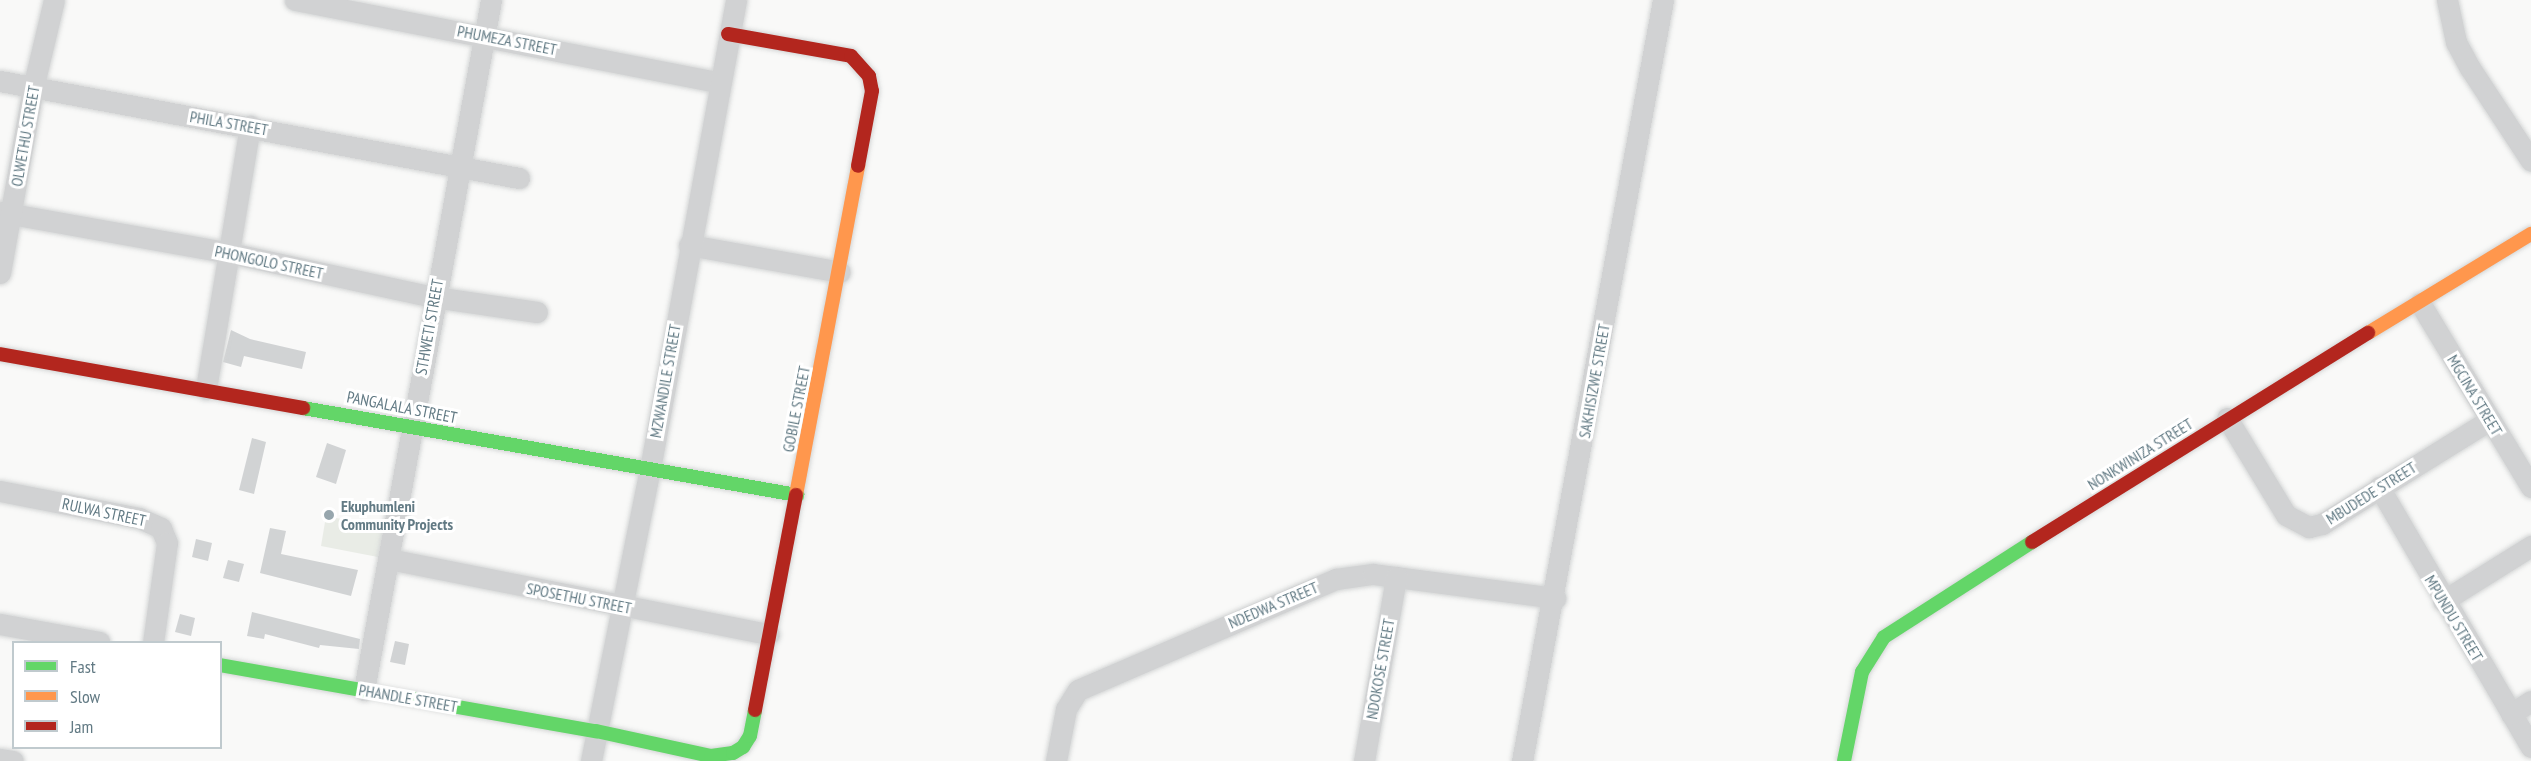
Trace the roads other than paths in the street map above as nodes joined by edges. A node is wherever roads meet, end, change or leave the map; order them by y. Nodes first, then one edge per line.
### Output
1 (54, 0) edge
2 (295, 0) edge
3 (491, 0) edge
4 (736, 0) edge
5 (1663, 0) edge
6 (2447, 0) edge
7 (729, 34) junction
8 (484, 36) junction
9 (0, 81) edge
10 (718, 82) junction
11 (33, 88) junction
12 (250, 126) junction
13 (2531, 161) edge
14 (458, 166) junction
15 (519, 178) dead end
16 (6, 212) edge
17 (2531, 234) edge
18 (689, 245) junction
19 (230, 253) junction
20 (840, 272) junction
21 (0, 273) edge
22 (434, 297) junction
23 (2420, 303) junction
24 (537, 312) dead end
25 (0, 354) edge
26 (206, 389) junction
27 (2228, 418) junction
28 (2490, 420) junction
29 (412, 424) junction
30 (650, 469) junction
31 (2531, 487) edge
32 (2379, 488) junction
33 (0, 491) edge
34 (797, 495) junction
35 (2531, 546) edge
36 (389, 559) junction
37 (1396, 577) junction
38 (1555, 598) junction
39 (2443, 601) junction
40 (622, 607) junction
41 (0, 624) edge
42 (769, 634) junction
43 (94, 641) edge
44 (153, 641) edge
45 (222, 665) edge
46 (364, 690) junction
47 (2531, 701) edge
48 (2511, 714) junction
49 (596, 731) junction
50 (2531, 747) edge
51 (0, 759) edge
52 (13, 761) edge
53 (591, 761) edge
54 (1056, 761) edge
55 (1364, 761) edge
56 (1521, 761) edge
57 (1844, 761) edge

1 - 11 street, OLWETHU STREET
2 - 8 street, PHUMEZA STREET
3 - 8 street, STHWETI STREET
4 - 7 street, MZWANDILE STREET
5 - 38 street, SAKHISIZWE STREET
6 - 13 street
7 - 10 street, MZWANDILE STREET
7 - 20 street, GOBILE STREET
8 - 10 street, PHUMEZA STREET
8 - 14 street, STHWETI STREET
9 - 11 street, PHILA STREET
10 - 18 street, MZWANDILE STREET
11 - 12 street, PHILA STREET
11 - 16 street, OLWETHU STREET
12 - 14 street, PHILA STREET
12 - 19 street
14 - 15 street, PHILA STREET
14 - 22 street, STHWETI STREET
16 - 19 street, PHONGOLO STREET
16 - 21 street, OLWETHU STREET
17 - 23 street, NONKWINIZA STREET
18 - 20 street
18 - 30 street, MZWANDILE STREET
19 - 22 street, PHONGOLO STREET
19 - 26 street
20 - 34 street, GOBILE STREET
22 - 24 street, PHONGOLO STREET
22 - 29 street, STHWETI STREET
23 - 27 street, NONKWINIZA STREET
23 - 28 street, MGCINA STREET
25 - 26 street, PANGALALA STREET
26 - 29 street, PANGALALA STREET
27 - 32 street, MBUDEDE STREET
27 - 57 street, NONKWINIZA STREET
28 - 31 street, MGCINA STREET
28 - 32 street, MBUDEDE STREET
29 - 30 street, PANGALALA STREET
29 - 36 street, STHWETI STREET
30 - 34 street, PANGALALA STREET
30 - 40 street, MZWANDILE STREET
32 - 39 street, MPUNDU STREET
33 - 44 street, RULWA STREET
34 - 42 street, GOBILE STREET
35 - 39 street
36 - 40 street, SPOSETHU STREET
36 - 46 street, STHWETI STREET
37 - 38 street, NDEDWA STREET
37 - 54 street, NDEDWA STREET
37 - 55 street, NDOKOSE STREET
38 - 56 street, SAKHISIZWE STREET
39 - 48 street, MPUNDU STREET
40 - 42 street, SPOSETHU STREET
40 - 49 street, MZWANDILE STREET
41 - 43 street
42 - 49 street, GOBILE STREET
45 - 46 street, PHANDLE STREET
46 - 49 street, PHANDLE STREET
47 - 48 street
48 - 50 street, MPUNDU STREET
49 - 53 street, MZWANDILE STREET
51 - 52 street

